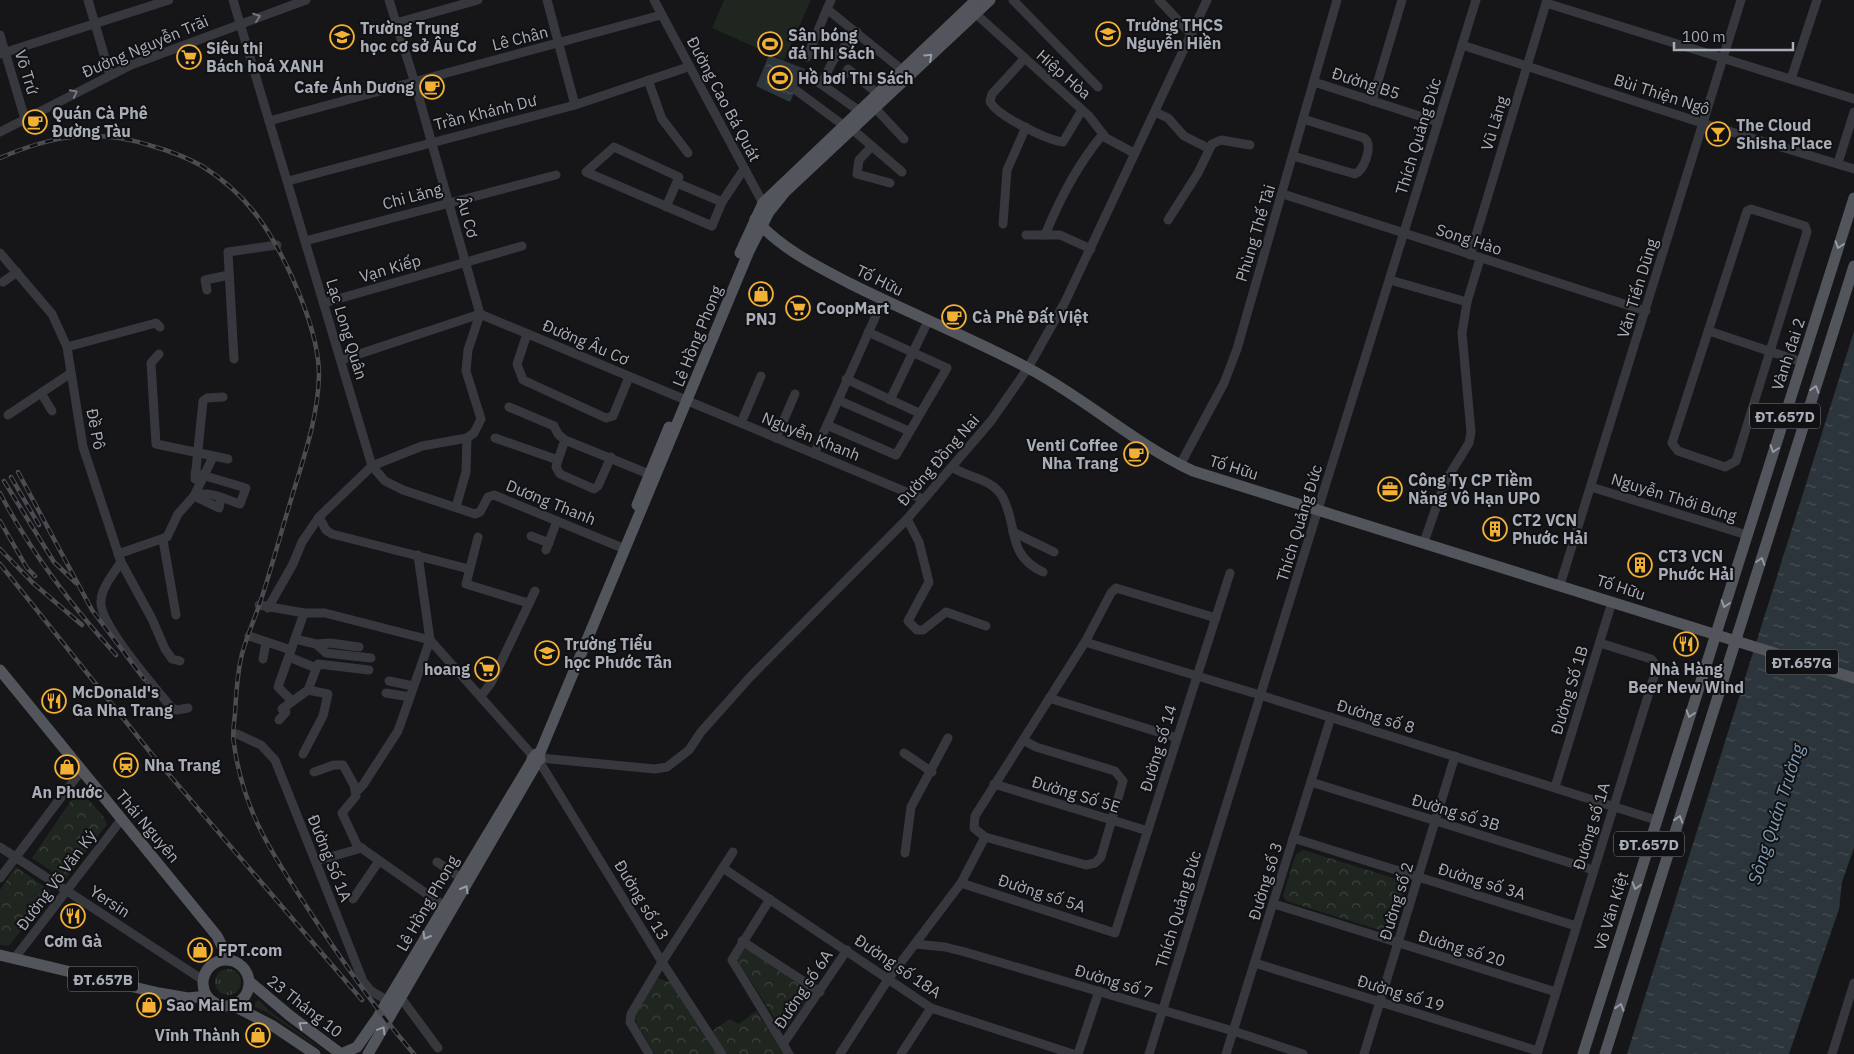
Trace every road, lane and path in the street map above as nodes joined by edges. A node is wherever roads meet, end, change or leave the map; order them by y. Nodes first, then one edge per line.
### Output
1 (88, 0) edge
2 (170, 0) edge
3 (233, 0) edge
4 (306, 0) edge
5 (389, 0) edge
6 (478, 0) edge
7 (547, 0) edge
8 (654, 0) edge
9 (990, 0) edge
10 (1013, 0) edge
11 (1159, 0) edge
12 (1207, 0) edge
13 (1337, 0) edge
14 (1402, 0) edge
15 (1476, 0) edge
16 (1741, 0) edge
17 (1817, 0) edge
18 (1546, 2) edge
19 (829, 4) edge
20 (974, 4) edge
21 (661, 15) junction
22 (396, 22) junction
23 (240, 23) junction
24 (94, 24) junction
25 (858, 32) junction
26 (0, 35) edge
27 (1192, 35) junction
28 (560, 44) junction
29 (1462, 45) junction
30 (823, 52) dead end
31 (3, 53) edge
32 (807, 57) dead end
33 (1723, 58) junction
34 (834, 59) junction
35 (1024, 59) junction
36 (1526, 66) junction
37 (688, 67) junction
38 (902, 69) junction
39 (845, 74) dead end
40 (110, 75) junction
41 (805, 76) dead end
42 (1791, 79) junction
43 (414, 80) junction
44 (648, 80) junction
45 (1314, 82) junction
46 (821, 84) junction
47 (1098, 87) dead end
48 (796, 91) dead end
49 (877, 93) junction
50 (1854, 100) edge
51 (1372, 101) junction
52 (574, 105) junction
53 (874, 108) junction
54 (858, 110) junction
55 (1082, 110) junction
56 (1155, 112) junction
57 (1854, 112) edge
58 (25, 119) junction
59 (1303, 119) junction
60 (270, 121) junction
61 (1438, 122) junction
62 (1702, 123) junction
63 (847, 127) junction
64 (1026, 127) junction
65 (0, 132) edge
66 (1103, 134) junction
67 (904, 138) dead end
68 (431, 142) junction
69 (1250, 145) dead end
70 (872, 146) junction
71 (1208, 148) junction
72 (688, 153) dead end
73 (1134, 153) junction
74 (1293, 156) junction
75 (1838, 163) junction
76 (744, 169) junction
77 (1854, 169) edge
78 (902, 172) dead end
79 (556, 175) dead end
80 (288, 182) junction
81 (677, 183) junction
82 (890, 183) dead end
83 (1283, 194) junction
84 (1854, 198) edge
85 (448, 202) junction
86 (722, 202) junction
87 (666, 207) junction
88 (766, 208) junction
89 (1168, 220) dead end
90 (758, 222) junction
91 (1003, 224) dead end
92 (1404, 233) junction
93 (1026, 235) dead end
94 (1045, 235) junction
95 (305, 241) junction
96 (278, 245) dead end
97 (522, 246) dead end
98 (1090, 249) junction
99 (0, 253) edge
100 (1470, 255) junction
101 (1480, 258) junction
102 (465, 263) junction
103 (1854, 266) edge
104 (18, 272) junction
105 (228, 274) junction
106 (1390, 280) junction
107 (3, 282) dead end
108 (206, 290) dead end
109 (883, 300) junction
110 (1468, 302) junction
111 (324, 303) junction
112 (1646, 311) junction
113 (480, 314) junction
114 (928, 321) junction
115 (160, 327) dead end
116 (1709, 331) junction
117 (868, 332) junction
118 (527, 334) junction
119 (67, 346) junction
120 (1771, 352) junction
121 (914, 353) junction
122 (159, 354) dead end
123 (234, 359) dead end
124 (341, 360) junction
125 (1802, 362) junction
126 (1028, 368) junction
127 (1822, 368) junction
128 (71, 373) junction
129 (761, 376) dead end
130 (629, 377) junction
131 (846, 379) junction
132 (41, 393) junction
133 (795, 394) dead end
134 (223, 397) dead end
135 (684, 400) junction
136 (838, 400) junction
137 (890, 400) junction
138 (509, 407) dead end
139 (52, 411) dead end
140 (919, 413) junction
141 (8, 415) dead end
142 (741, 423) junction
143 (826, 425) junction
144 (909, 431) junction
145 (467, 438) junction
146 (495, 438) dead end
147 (776, 438) junction
148 (565, 440) junction
149 (196, 453) junction
150 (814, 454) junction
151 (213, 457) junction
152 (611, 457) junction
153 (228, 459) dead end
154 (558, 460) junction
155 (1180, 465) junction
156 (372, 466) junction
157 (952, 467) junction
158 (199, 474) junction
159 (649, 474) junction
160 (1591, 487) junction
161 (194, 496) junction
162 (923, 499) junction
163 (456, 507) junction
164 (1319, 510) junction
165 (319, 517) junction
166 (907, 519) junction
167 (557, 521) junction
168 (1013, 532) junction
169 (1747, 535) junction
170 (531, 536) dead end
171 (478, 537) dead end
172 (163, 540) junction
173 (1424, 542) junction
174 (623, 548) junction
175 (1054, 552) dead end
176 (418, 555) junction
177 (119, 558) junction
178 (469, 569) junction
179 (1042, 572) dead end
180 (1230, 572) dead end
181 (1560, 585) junction
182 (535, 590) dead end
183 (1612, 602) junction
184 (528, 603) junction
185 (304, 613) junction
186 (176, 615) dead end
187 (1216, 618) junction
188 (986, 626) dead end
189 (1716, 634) junction
190 (249, 636) dead end
191 (295, 639) junction
192 (430, 640) junction
193 (1735, 640) junction
194 (266, 642) junction
195 (1085, 642) junction
196 (1600, 643) junction
197 (316, 644) junction
198 (359, 647) dead end
199 (290, 653) junction
200 (371, 658) dead end
201 (263, 659) dead end
202 (180, 662) dead end
203 (316, 668) junction
204 (0, 670) edge
205 (369, 670) dead end
206 (1197, 675) junction
207 (1854, 678) edge
208 (390, 681) dead end
209 (413, 686) junction
210 (308, 690) junction
211 (386, 692) dead end
212 (1260, 695) junction
213 (410, 696) junction
214 (481, 696) junction
215 (1049, 698) junction
216 (292, 700) junction
217 (188, 708) dead end
218 (1331, 717) junction
219 (279, 720) dead end
220 (237, 734) dead end
221 (948, 738) dead end
222 (1176, 738) junction
223 (1023, 740) junction
224 (904, 753) dead end
225 (303, 754) dead end
226 (1456, 756) junction
227 (536, 758) junction
228 (81, 772) junction
229 (314, 772) dead end
230 (932, 772) junction
231 (1311, 782) junction
232 (994, 784) junction
233 (1555, 787) junction
234 (356, 792) junction
235 (1613, 806) junction
236 (121, 820) junction
237 (1656, 820) junction
238 (1111, 821) junction
239 (1436, 821) junction
240 (1148, 832) junction
241 (985, 837) junction
242 (1293, 838) junction
243 (0, 847) edge
244 (362, 848) junction
245 (733, 852) dead end
246 (905, 852) dead end
247 (17, 858) junction
248 (316, 861) junction
249 (379, 861) junction
250 (437, 862) dead end
251 (724, 868) junction
252 (1593, 870) junction
253 (0, 878) edge
254 (461, 878) junction
255 (1419, 878) junction
256 (961, 882) junction
257 (67, 890) junction
258 (353, 898) dead end
259 (770, 899) junction
260 (1274, 904) junction
261 (444, 906) junction
262 (1576, 926) junction
263 (1115, 933) joint
264 (742, 941) junction
265 (915, 944) junction
266 (1399, 944) junction
267 (847, 950) junction
268 (0, 956) edge
269 (14, 959) junction
270 (228, 960) junction
271 (662, 962) junction
272 (1255, 963) junction
273 (889, 978) junction
274 (203, 980) junction
275 (250, 982) junction
276 (1854, 983) edge
277 (820, 992) junction
278 (1099, 992) junction
279 (1556, 992) junction
280 (207, 996) junction
281 (395, 1002) junction
282 (1379, 1002) junction
283 (232, 1005) junction
284 (931, 1008) junction
285 (1162, 1011) junction
286 (1233, 1031) junction
287 (783, 1044) junction
288 (438, 1048) dead end
289 (1537, 1053) edge
290 (314, 1054) edge
291 (341, 1054) edge
292 (368, 1054) edge
293 (649, 1054) edge
294 (722, 1054) edge
295 (789, 1054) edge
296 (840, 1054) edge
297 (901, 1054) edge
298 (1073, 1054) edge
299 (1078, 1054) edge
300 (1149, 1054) edge
301 (1226, 1054) edge
302 (1303, 1054) edge
303 (1364, 1054) edge
304 (1583, 1054) edge
305 (1605, 1054) edge
306 (1832, 1054) edge

1 - 24 street
2 - 24 street
3 - 23 street, Lạc Long Quân
23 -> 4 street, Đường Nguyễn Trãi
5 - 22 street, Âu Cơ
6 - 22 street
7 - 28 street
8 - 21 street, Đường Cao Bá Quát
9 - 20 main road, Lê Hồng Phong
10 - 47 street
11 - 27 street
12 - 27 street, Đường Đồng Nai
13 - 45 street, Phùng Thế Tài
14 - 51 street
15 - 29 street, Thích Quảng Đức
16 - 33 street, Văn Tiến Dũng
17 - 42 street
18 - 33 street
18 - 36 street, Vũ Lăng
19 - 25 street
19 - 32 street
20 - 35 street, Hiệp Hòa
20 - 38 main road, Lê Hồng Phong
53 -> 20 main road, Lê Hồng Phong
21 - 28 street, Lê Chân
21 - 37 street, Đường Cao Bá Quát
22 - 43 street, Âu Cơ
23 - 40 street, Đường Nguyễn Trãi
23 - 60 street, Lạc Long Quân
24 - 31 street
24 - 40 street
25 - 34 street
25 - 38 street
26 - 31 street, Võ Trứ
27 - 56 street, Đường Đồng Nai
28 - 43 street, Lê Chân
28 - 52 street
29 - 36 street, Bùi Thiện Ngô
29 - 61 street, Thích Quảng Đức
30 - 34 street
31 - 58 street, Võ Trứ
33 - 42 street
33 - 62 street, Văn Tiến Dũng
34 - 46 street
35 - 55 street, Hiệp Hòa
35 - 64 street
36 - 62 street, Bùi Thiện Ngô
36 - 100 street, Vũ Lăng
37 - 44 street, Trần Khánh Dư
37 - 76 street, Đường Cao Bá Quát
38 - 49 main road, Lê Hồng Phong
39 - 49 street
58 -> 40 street, Đường Nguyễn Trãi
41 - 46 street
42 - 50 street
43 - 60 street, Lê Chân
43 - 68 street, Âu Cơ
44 - 52 street, Trần Khánh Dư
44 - 72 street
45 - 51 street, Đường B5
45 - 59 street, Phùng Thế Tài
46 - 54 street
48 - 63 street
49 - 54 main road, Lê Hồng Phong
51 - 61 street, Đường B5
52 - 68 street, Trần Khánh Dư
53 - 63 main road, Lê Hồng Phong
53 - 67 street
54 - 63 main road, Lê Hồng Phong
55 - 64 street
55 - 66 street, Hiệp Hòa
56 - 71 street
56 - 73 street, Đường Đồng Nai
57 - 75 street
58 - 65 street, Đường Nguyễn Trãi
59 - 74 street, Phùng Thế Tài
59 - 74 street
60 - 80 street, Lạc Long Quân
61 - 92 street, Thích Quảng Đức
62 - 75 street, Bùi Thiện Ngô
62 - 112 street, Văn Tiến Dũng
63 - 70 street
63 - 88 main road, Lê Hồng Phong
64 - 91 street
66 - 73 street, Hiệp Hòa
66 - 94 street
68 - 80 street, Trần Khánh Dư
68 - 85 street, Âu Cơ
69 - 71 street
70 - 78 street
70 - 82 street
71 - 89 street
73 - 98 street, Đường Đồng Nai
74 - 83 street, Phùng Thế Tài
75 - 77 street, Bùi Thiện Ngô
76 - 86 street
76 - 88 street, Đường Cao Bá Quát
79 - 85 street, Chi Lăng
80 - 95 street, Lạc Long Quân
81 - 86 street
81 - 87 street
81 - 87 street
83 - 92 street, Song Hào
83 - 155 street, Phùng Thế Tài
84 -> 125 main road, Vành đai 2 / ĐT.657D
85 - 95 street, Chi Lăng
85 - 102 street, Âu Cơ
86 - 87 street
88 - 90 main road, Lê Hồng Phong
90 - 109 main road, Tố Hữu / ĐT.657G
90 - 135 main road, Lê Hồng Phong
92 - 100 street, Song Hào
92 - 106 street, Thích Quảng Đức
93 - 94 street
94 - 98 street
95 - 111 street, Lạc Long Quân
96 - 105 street
97 - 102 street, Vạn Kiếp
98 - 126 street, Đường Đồng Nai
99 - 104 street, Đề Pô
100 - 101 street, Song Hào
101 - 110 street
101 - 112 street, Song Hào
102 - 111 street, Vạn Kiếp
102 - 113 street, Âu Cơ
103 - 127 main road, ĐT.657D
104 - 107 street
104 - 119 street, Đề Pô
105 - 108 street
105 - 123 street
106 - 110 street
106 - 164 street, Thích Quảng Đức
109 - 114 main road, Tố Hữu / ĐT.657G
109 - 117 street
110 - 173 street
111 - 124 street, Lạc Long Quân
112 - 160 street, Văn Tiến Dũng
113 - 118 street, Đường Âu Cơ
113 - 124 street
113 - 145 street
114 - 121 street
114 - 126 main road, Tố Hữu / ĐT.657G
115 - 119 street
116 - 120 street
116 - 120 street
116 - 120 street
117 - 121 street
117 - 131 street
118 - 130 street, Đường Âu Cơ
118 - 130 street
119 - 128 street, Đề Pô
120 - 125 street
121 - 137 street
121 - 140 street
122 - 149 street
124 - 156 street, Lạc Long Quân
125 - 127 main road
125 -> 169 main road, Vành đai 2 / ĐT.657D
126 - 155 main road, Tố Hữu / ĐT.657G
126 - 157 street, Đường Đồng Nai
193 -> 127 main road, ĐT.657D
128 - 132 street
128 - 177 street, Đề Pô
129 - 142 street
130 - 135 street, Đường Âu Cơ
131 - 136 street
131 - 137 street
132 - 139 street
132 - 141 street
133 - 147 street
134 - 149 street
135 - 142 street, Nguyễn Khanh
135 - 159 main road, Lê Hồng Phong
135 - 174 main road, Lê Hồng Phong
136 - 143 street
136 - 144 street
137 - 140 street
138 - 148 street
140 - 144 street
142 - 147 street, Nguyễn Khanh
143 - 144 street
143 - 150 street
145 - 156 street
145 - 163 street
146 - 154 street
147 - 150 street, Nguyễn Khanh
148 - 152 street
148 - 154 street
149 - 151 street
149 - 158 street
150 - 162 street, Nguyễn Khanh
151 - 153 street
151 - 158 street
152 - 154 street
152 - 159 street
155 - 164 main road, Tố Hữu / ĐT.657G
156 - 163 street, Dương Thanh
156 - 165 street
157 - 162 street, Đường Đồng Nai
157 - 168 street
158 - 161 street
158 - 161 street
159 - 174 main road, Lê Hồng Phong
160 - 169 street, Nguyễn Thới Bưng
160 - 181 street, Văn Tiến Dũng
161 - 172 street
162 - 166 street, Đường Đồng Nai
163 - 167 street, Dương Thanh
164 - 173 main road, Tố Hữu / ĐT.657G
164 - 212 street, Thích Quảng Đức
165 - 176 street
165 - 185 street
166 - 188 street
166 - 227 street, Đường Đồng Nai
167 - 170 street
167 - 174 street, Dương Thanh
168 - 175 street
168 - 179 street
169 -> 189 main road, Vành đai 2 / ĐT.657D
171 - 178 street
172 - 177 street
172 - 186 street
173 - 181 main road, Tố Hữu / ĐT.657G
174 - 227 main road, Lê Hồng Phong
176 - 178 street
176 - 192 street
177 - 202 street, Đề Pô
177 - 217 street
178 - 184 street
180 - 187 street, Đường số 14
181 - 183 main road, Tố Hữu / ĐT.657G
182 - 184 street
183 - 189 main road, Tố Hữu / ĐT.657G
183 - 196 street, Đường Số 1B
184 - 214 street
185 - 191 street
185 - 192 street
187 - 195 street
187 - 206 street, Đường số 14
189 - 193 main road, Tố Hữu / ĐT.657G
189 -> 237 main road, Võ Văn Kiệt / ĐT.657D
190 - 194 street
191 - 197 street
191 - 199 street
192 - 209 street
192 - 214 street, Đường số 13
193 - 207 main road, Tố Hữu / ĐT.657G
305 -> 193 main road, ĐT.657D
194 - 199 street
194 - 201 street
195 - 206 street, Đường số 8
195 - 215 street
196 - 233 street, Đường Số 1B
196 - 235 street, Đường số 1A
197 - 198 street
197 - 200 street
199 - 203 street
199 - 216 street
203 - 205 street
203 - 210 street
204 - 228 main road, Thái Nguyên
206 - 212 street, Đường số 8
206 - 222 street, Đường số 14
208 - 209 street
209 - 213 street
210 - 216 street
210 - 225 street
211 - 213 street
212 - 218 street, Đường số 8
212 - 285 street, Thích Quảng Đức
213 - 234 street
214 - 227 street, Đường số 13
215 - 222 street
215 - 223 street
216 - 219 street
218 - 226 street, Đường số 8
218 - 231 street, Đường số 3
220 - 248 street, Đường Số 1A
221 - 230 street
222 - 240 street, Đường số 14
223 - 232 street
223 - 238 street
224 - 230 street
226 - 233 street, Đường số 8
226 - 239 street, Đường số 2
227 - 254 main road, Lê Hồng Phong
227 - 271 street, Đường số 13
281 -> 227 main road, Lê Hồng Phong
228 - 236 main road, Thái Nguyên
228 - 247 street
229 - 234 street
230 - 246 street
231 - 239 street, Đường số 3B
231 - 242 street, Đường số 3
232 - 238 street, Đường Số 5E
232 - 241 street
233 - 235 street, Đường số 8
234 - 244 street
235 - 237 street, Đường số 8
235 - 252 street, Đường số 1A
236 - 257 street, Đường Võ Văn Ký
236 - 270 main road, Thái Nguyên
237 -> 304 main road, Võ Văn Kiệt / ĐT.657D
238 - 240 street, Đường Số 5E
238 - 241 street
239 - 252 street, Đường số 3B
239 - 255 street, Đường số 2
240 - 263 street, Đường số 14
241 - 256 street
242 - 255 street, Đường số 3A
242 - 260 street, Đường số 3
243 - 247 street, Yersin
244 - 248 street
244 - 249 street
245 - 251 street
247 - 253 street
247 - 257 street, Yersin
248 - 281 street, Đường Số 1A
249 - 258 street
249 - 261 street
250 - 254 street
251 - 259 street, Đường số 18A
251 - 271 street
252 - 262 street, Đường số 1A
254 - 261 main road, Lê Hồng Phong
255 - 262 street, Đường số 3A
255 - 266 street, Đường số 2
256 - 263 street, Đường số 5A
256 - 265 street
257 - 269 street, Đường Võ Văn Ký
257 - 274 street, Yersin
259 - 264 street
259 - 267 street, Đường số 18A
260 - 266 street, Đường số 20
260 - 272 street, Đường số 3
261 -> 281 main road, Lê Hồng Phong
262 - 279 street, Đường số 1A
264 - 277 street
264 - 287 street
265 - 273 street
265 - 278 street, Đường số 7
266 - 279 street, Đường số 20
266 - 282 street, Đường số 2
267 - 273 street, Đường số 18A
267 - 277 street, Đường số 6A
268 - 269 main road, ĐT.657B
269 - 280 main road, ĐT.657B
270 - 274 main road
270 - 275 main road
271 - 293 street
271 - 294 street, Đường số 13
272 - 282 street, Đường số 19
272 - 286 street, Đường số 3
273 - 284 street, Đường số 18A
273 - 296 street
274 - 280 main road
275 - 283 main road
291 -> 275 main road, 23 Tháng 10
276 - 306 street
277 - 287 street, Đường số 6A
278 - 285 street, Đường số 7
278 - 299 street
279 - 289 street, Đường số 1A
280 - 283 main road, ĐT.657B
281 - 288 street, Đường Số 1A
281 - 291 main road, Lê Hồng Phong
292 -> 281 main road, Lê Hồng Phong
282 - 289 street, Đường số 19
282 - 303 street, Đường số 2
283 - 290 main road, 23 Tháng 10 / ĐT.657B
284 - 297 street
284 - 298 street, Đường số 18A
285 - 286 street, Đường số 7
285 - 300 street, Thích Quảng Đức
286 - 301 street, Đường số 3
286 - 302 street, Đường số 7
287 - 295 street

